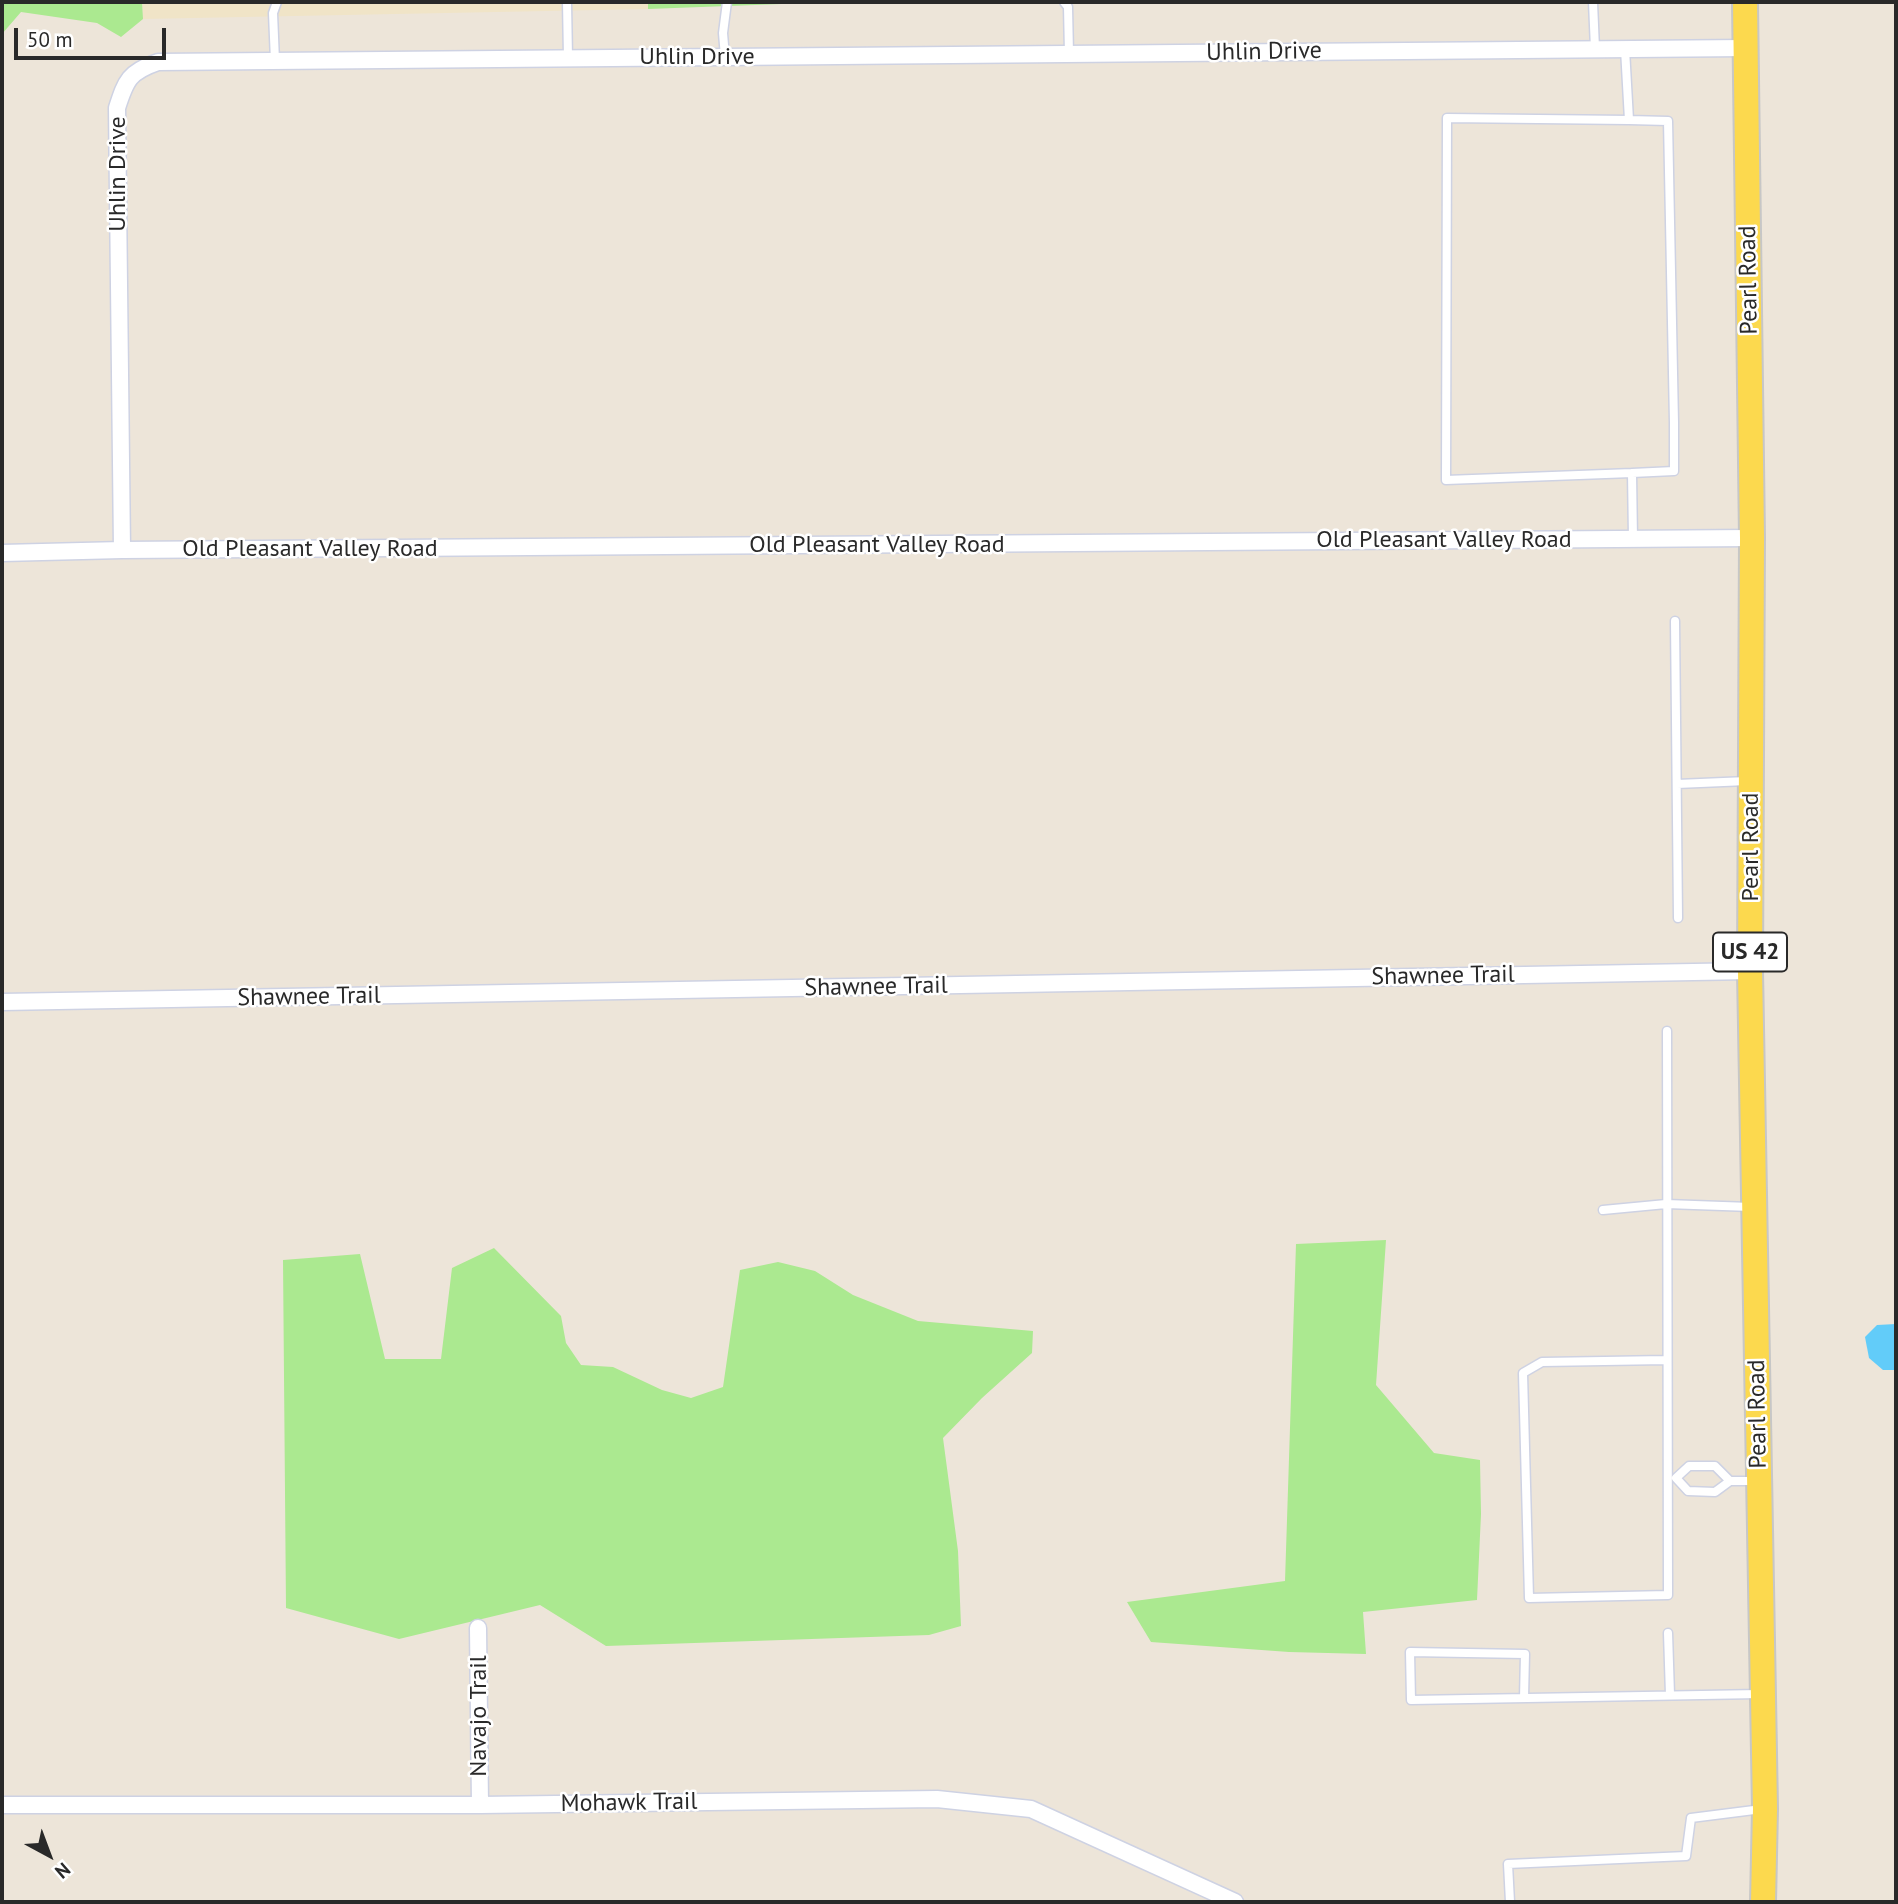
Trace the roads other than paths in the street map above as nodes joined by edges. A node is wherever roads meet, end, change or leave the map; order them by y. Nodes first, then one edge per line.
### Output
1 (277, 2) edge
2 (567, 2) edge
3 (727, 2) edge
4 (1064, 2) edge
5 (1593, 2) edge
6 (1745, 2) edge
7 (1746, 48) junction
8 (1595, 49) junction
9 (1625, 49) junction
10 (1069, 54) junction
11 (725, 57) junction
12 (568, 58) junction
13 (275, 61) junction
14 (1629, 120) junction
15 (1632, 473) junction
16 (1752, 538) junction
17 (1633, 539) junction
18 (122, 550) junction
19 (2, 553) edge
20 (1675, 621) dead end
21 (1751, 781) junction
22 (1677, 783) junction
23 (1678, 918) dead end
24 (1751, 971) junction
25 (2, 1002) edge
26 (1667, 1031) dead end
27 (1666, 1204) junction
28 (1754, 1207) junction
29 (1603, 1210) dead end
30 (1666, 1360) junction
31 (1672, 1478) junction
32 (1730, 1481) junction
33 (1759, 1481) junction
34 (478, 1628) dead end
35 (1668, 1633) dead end
36 (1763, 1694) junction
37 (1670, 1695) junction
38 (1524, 1698) junction
39 (2, 1805) edge
40 (480, 1805) junction
41 (1765, 1809) junction
42 (1235, 1902) edge
43 (1510, 1902) edge
44 (1763, 1902) edge

1 - 13 lane
2 - 12 lane
3 - 11 lane
4 - 10 lane
5 - 8 lane
6 - 7 main road, Pearl Road / US 42
7 - 9 street, Uhlin Drive
7 - 16 main road, Pearl Road / US 42
8 - 9 street, Uhlin Drive
8 - 10 street, Uhlin Drive
9 - 14 lane
10 - 11 street, Uhlin Drive
11 - 12 street, Uhlin Drive
12 - 13 street, Uhlin Drive
13 - 18 street, Uhlin Drive
14 - 15 lane
14 - 15 lane
15 - 17 lane
16 - 17 street, Old Pleasant Valley Road
16 - 21 main road, Pearl Road / US 42
17 - 18 street, Old Pleasant Valley Road
18 - 19 street, Old Pleasant Valley Road
20 - 22 lane
21 - 22 lane
21 - 24 main road, Pearl Road / US 42
22 - 23 lane
24 - 25 street, Shawnee Trail
24 - 28 main road, Pearl Road / US 42
26 - 27 lane
27 - 28 lane
27 - 29 lane
27 - 30 lane
28 - 33 main road, Pearl Road / US 42
30 - 31 lane
30 - 31 lane
31 - 32 lane
31 - 32 lane
32 - 33 lane
33 - 36 main road, Pearl Road / US 42
34 - 40 street, Navajo Trail
35 - 37 lane
36 - 37 lane
36 - 41 main road, Pearl Road / US 42
37 - 38 lane
38 - 38 lane
39 - 40 street, Mohawk Trail
40 - 42 street, Mohawk Trail
41 - 43 lane
41 - 44 main road, Pearl Road / US 42

